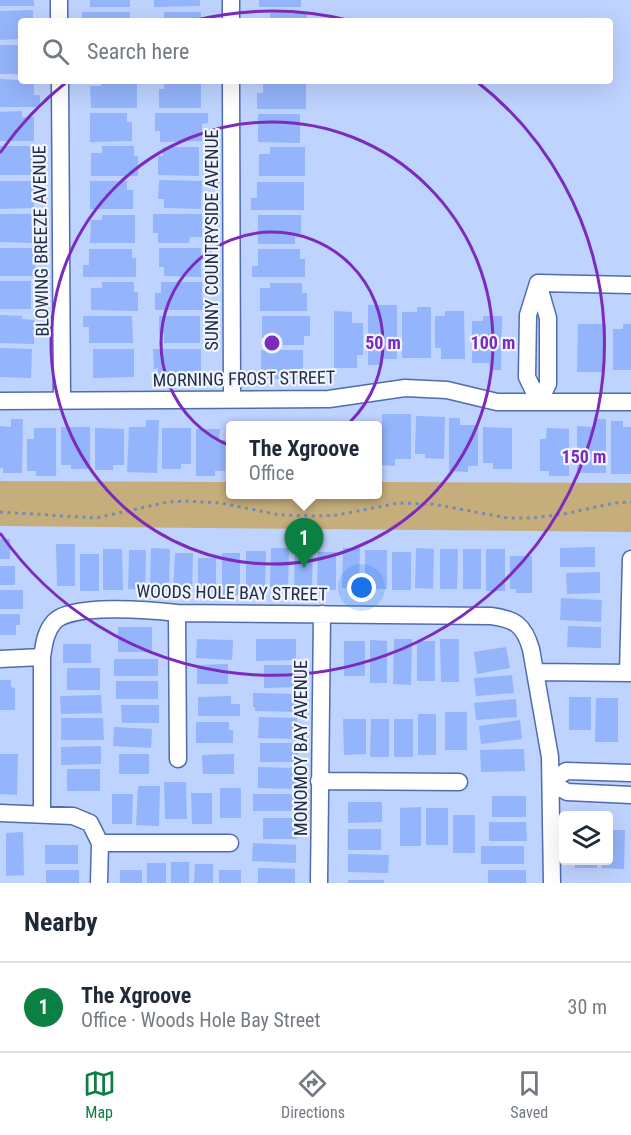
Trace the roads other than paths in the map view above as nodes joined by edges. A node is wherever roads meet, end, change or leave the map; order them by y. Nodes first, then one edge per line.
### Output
1 (59, 0) edge
2 (231, 0) edge
3 (59, 18) edge
4 (231, 18) edge
5 (60, 84) edge
6 (231, 84) edge
7 (631, 285) edge
8 (232, 399) junction
9 (62, 400) junction
10 (0, 401) edge
11 (539, 402) junction
12 (631, 402) edge
13 (631, 559) edge
14 (177, 614) junction
15 (322, 614) junction
16 (42, 657) junction
17 (0, 659) edge
18 (535, 672) junction
19 (629, 673) edge
20 (178, 759) dead end
21 (602, 773) junction
22 (631, 773) edge
23 (319, 781) junction
24 (459, 782) dead end
25 (551, 782) junction
26 (602, 795) junction
27 (631, 795) edge
28 (0, 813) edge
29 (42, 814) junction
30 (100, 843) junction
31 (230, 843) dead end
32 (99, 883) edge
33 (320, 883) edge
34 (552, 883) edge

1 - 3 street
2 - 4 street
5 - 9 street, BLOWING BREEZE AVENUE
6 - 8 street, SUNNY COUNTRYSIDE AVENUE
7 - 11 street
8 - 9 street, MORNING FROST STREET
8 - 11 street, MORNING FROST STREET
9 - 10 street, MORNING FROST STREET
11 - 12 street, MORNING FROST STREET
13 - 19 street
14 - 15 street, WOODS HOLE BAY STREET
14 - 16 street, WOODS HOLE BAY STREET
14 - 20 street
15 - 18 street, WOODS HOLE BAY STREET
15 - 23 street, MONOMOY BAY AVENUE
16 - 17 street
16 - 29 street
18 - 19 street
18 - 25 street
21 - 22 street
21 - 25 street
21 - 26 street
23 - 24 street
23 - 33 street, MONOMOY BAY AVENUE
25 - 26 street
25 - 34 street
26 - 27 street
28 - 29 street
29 - 30 street
30 - 31 street
30 - 32 street

